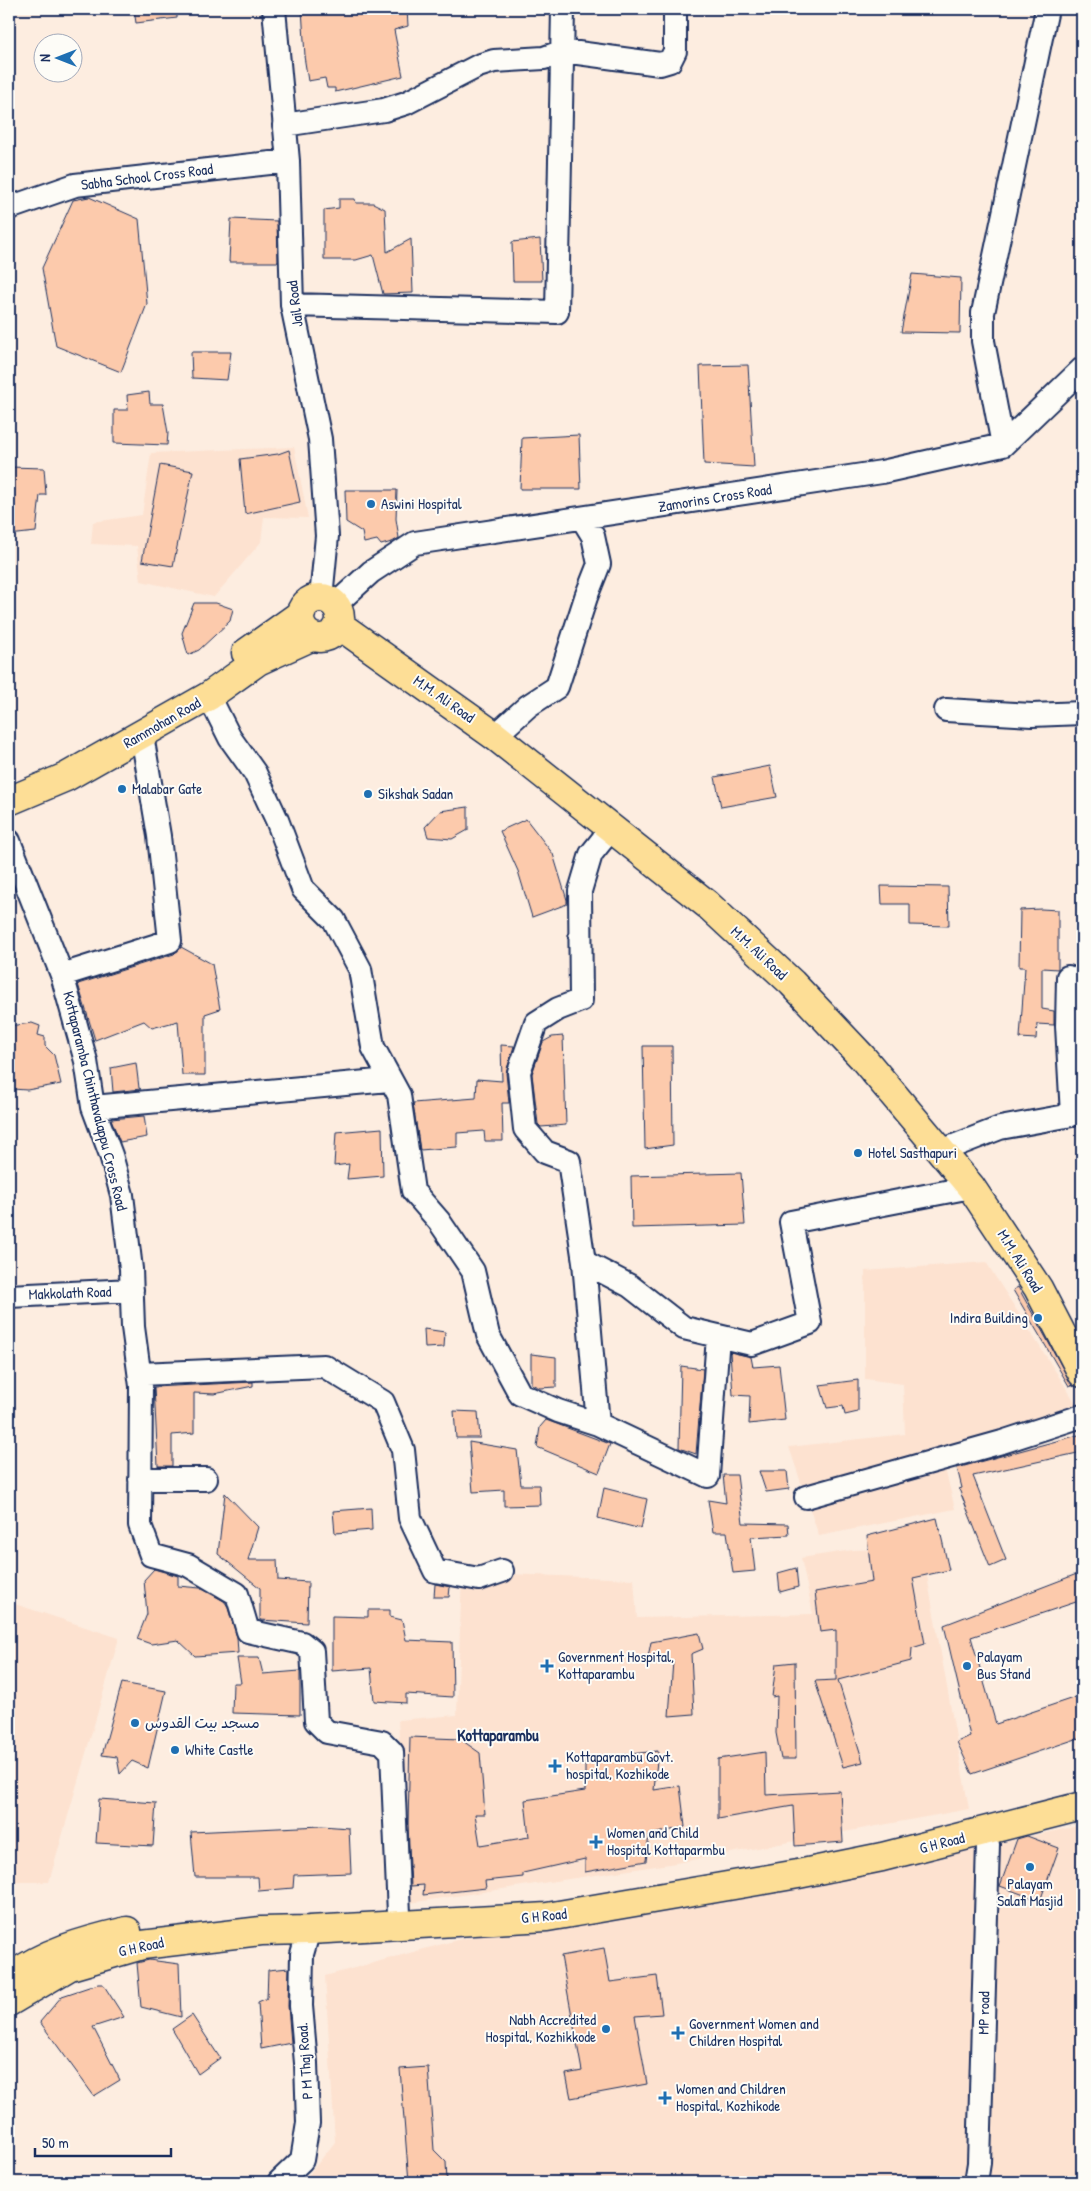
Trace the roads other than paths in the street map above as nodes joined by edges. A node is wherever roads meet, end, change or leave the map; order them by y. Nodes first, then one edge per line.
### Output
1 (274, 9) edge
2 (563, 9) edge
3 (675, 9) edge
4 (1047, 9) edge
5 (563, 51) junction
6 (284, 125) junction
7 (288, 161) junction
8 (9, 208) edge
9 (292, 305) junction
10 (1082, 369) edge
11 (1004, 445) junction
12 (582, 518) junction
13 (321, 616) junction
14 (209, 696) junction
15 (946, 710) dead end
16 (1082, 714) edge
17 (142, 735) junction
18 (496, 736) junction
19 (9, 789) edge
20 (9, 801) edge
21 (611, 828) junction
22 (9, 842) edge
23 (62, 975) junction
24 (1068, 977) dead end
25 (389, 1080) junction
26 (93, 1107) junction
27 (940, 1151) junction
28 (971, 1186) junction
29 (584, 1262) junction
30 (132, 1290) junction
31 (9, 1296) edge
32 (718, 1336) junction
33 (1082, 1373) edge
34 (140, 1374) junction
35 (1082, 1416) edge
36 (598, 1424) junction
37 (140, 1478) junction
38 (206, 1478) dead end
39 (806, 1497) dead end
40 (502, 1571) dead end
41 (1082, 1789) edge
42 (1082, 1806) edge
43 (988, 1844) dead end
44 (400, 1919) junction
45 (309, 1930) junction
46 (9, 1978) edge
47 (9, 2002) edge
48 (279, 2182) edge
49 (976, 2182) edge

1 - 6 street, Jail Road
2 - 5 street
3 - 5 street
4 - 11 street
5 - 6 street
5 - 9 street
6 - 7 street, Jail Road
7 - 8 street, Sabha School Cross Road
7 - 9 street, Jail Road
9 - 13 street, Jail Road
10 - 11 street
11 - 12 street, Zamorins Cross Road
12 - 13 street, Zamorins Cross Road
12 - 18 street
13 - 14 main road, Rammohan Road
13 - 18 main road, M.M. Ali Road
13 - 19 main road, Rammohan Road
14 - 17 main road, Rammohan Road
14 - 25 street
15 - 16 street
17 - 20 main road, Rammohan Road
17 - 23 street, Kottaparamba Chinthavalappu Cross Road
18 - 21 main road, M.M. Ali Road
21 - 27 main road, M.M. Ali Road
21 - 29 street
22 - 23 street
23 - 26 street, Kottaparamba Chinthavalappu Cross Road
24 - 27 street
25 - 26 street
25 - 36 street
26 - 30 street, Kottaparamba Chinthavalappu Cross Road
27 - 28 main road, M.M. Ali Road
28 - 32 street
28 - 33 main road, M.M. Ali Road
29 - 32 street
29 - 36 street
30 - 31 street, Makkolath Road
30 - 34 street, Kottaparamba Chinthavalappu Cross Road
32 - 36 street
34 - 37 street, Kottaparamba Chinthavalappu Cross Road
34 - 40 street
35 - 39 street
37 - 38 street
37 - 44 street, Kottaparamba Chinthavalappu Cross Road
41 - 44 main road, G H Road
42 - 44 main road, G H Road
43 - 49 street, MP road
44 - 45 main road, G H Road
44 - 46 main road, G H Road
45 - 47 main road, G H Road
45 - 48 street, P M Thaj Road.

